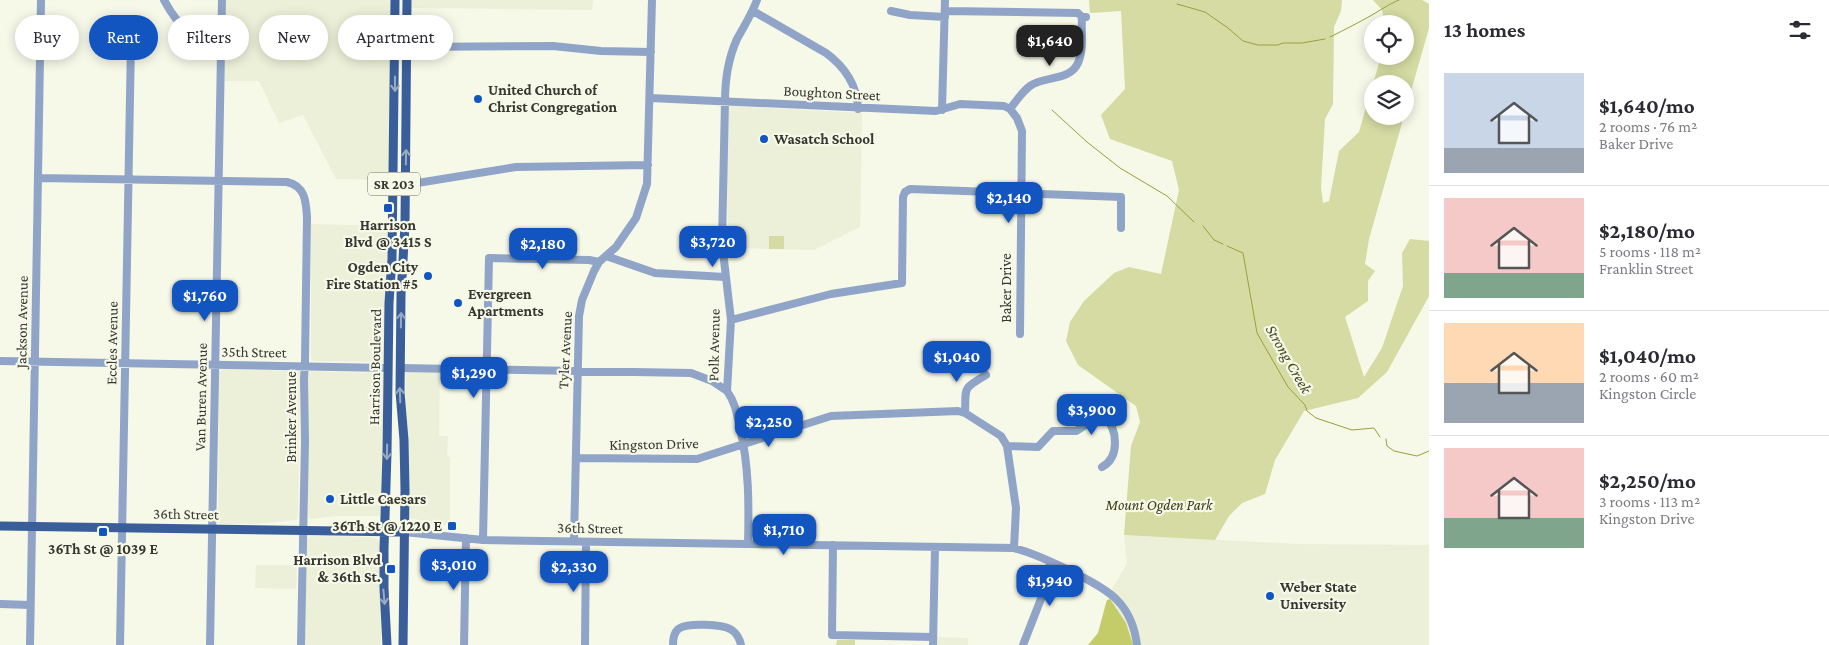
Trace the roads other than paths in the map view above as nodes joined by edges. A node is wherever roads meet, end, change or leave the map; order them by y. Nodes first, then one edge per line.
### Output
1 (41, 0) edge
2 (164, 0) edge
3 (222, 0) edge
4 (395, 0) edge
5 (407, 0) edge
6 (652, 0) edge
7 (757, 0) edge
8 (945, 0) edge
9 (753, 10) junction
10 (891, 11) dead end
11 (945, 14) junction
12 (173, 15) edge
13 (222, 15) edge
14 (407, 15) edge
15 (453, 47) edge
16 (651, 52) junction
17 (131, 60) edge
18 (221, 60) edge
19 (406, 60) edge
20 (650, 98) junction
21 (725, 102) junction
22 (858, 109) junction
23 (1010, 109) junction
24 (942, 110) junction
25 (648, 165) junction
26 (38, 178) junction
27 (128, 180) junction
28 (218, 182) junction
29 (406, 185) junction
30 (1021, 195) junction
31 (1122, 228) dead end
32 (606, 256) junction
33 (599, 262) junction
34 (725, 277) junction
35 (731, 320) junction
36 (1020, 334) dead end
37 (0, 361) edge
38 (35, 361) junction
39 (125, 363) junction
40 (215, 365) junction
41 (304, 367) junction
42 (388, 368) junction
43 (400, 368) junction
44 (486, 370) junction
45 (577, 370) junction
46 (986, 375) dead end
47 (727, 391) junction
48 (965, 414) junction
49 (744, 445) junction
50 (1007, 446) junction
51 (576, 458) junction
52 (1102, 468) dead end
53 (0, 526) edge
54 (32, 526) junction
55 (122, 527) junction
56 (212, 529) junction
57 (303, 529) junction
58 (384, 531) junction
59 (404, 532) junction
60 (466, 538) junction
61 (483, 540) junction
62 (574, 541) junction
63 (586, 542) junction
64 (748, 544) junction
65 (833, 545) junction
66 (935, 547) junction
67 (1014, 548) junction
68 (1050, 562) junction
69 (0, 604) edge
70 (30, 605) junction
71 (933, 641) edge
72 (30, 645) edge
73 (120, 645) edge
74 (210, 645) edge
75 (301, 645) edge
76 (388, 645) edge
77 (403, 645) edge
78 (464, 645) edge
79 (585, 645) edge
80 (673, 645) edge
81 (741, 645) edge
82 (1023, 645) edge
83 (1137, 645) edge

1 - 26 street, Jackson Avenue
2 - 12 street
3 - 13 street, Van Buren Avenue
4 -> 42 main road, Harrison Boulevard / SR 203
5 - 14 main road, Harrison Boulevard / SR 203
6 - 16 street, Tyler Avenue
7 - 9 street, Polk Avenue
8 - 11 street
9 - 21 street, Polk Avenue
9 - 22 street
10 - 11 street
11 - 23 street
11 - 24 street
15 - 16 street
16 - 20 street, Tyler Avenue
17 - 27 street, Eccles Avenue
18 - 28 street, Van Buren Avenue
29 -> 19 main road, Harrison Boulevard / SR 203
20 - 21 street, Boughton Street
20 - 25 street, Tyler Avenue
21 - 22 street, Boughton Street
21 - 34 street, Polk Avenue
22 - 24 street, Boughton Street
23 - 24 street, Boughton Street
23 - 30 street, Baker Drive
25 - 29 street
25 - 32 street, Tyler Avenue
26 - 27 street
26 - 38 street, Jackson Avenue
27 - 28 street
27 - 39 street, Eccles Avenue
28 - 40 street, Van Buren Avenue
28 - 41 street, Brinker Avenue
43 -> 29 main road, Harrison Boulevard / SR 203
30 - 31 street
30 - 35 street
30 - 36 street, Baker Drive
32 - 33 street, Tyler Avenue
32 - 34 street
33 - 44 street
33 - 45 street, Tyler Avenue
34 - 35 street, Polk Avenue
35 - 47 street, Polk Avenue
37 - 38 street, 35th Street
38 - 39 street, 35th Street
38 - 54 street, Jackson Avenue
39 - 40 street, 35th Street
39 - 55 street, Eccles Avenue
40 - 41 street, 35th Street
40 - 56 street, Van Buren Avenue
41 - 42 street, 35th Street
41 - 57 street, Brinker Avenue
42 -> 58 main road, Harrison Boulevard / SR 203
43 - 44 street
59 -> 43 main road, Harrison Boulevard / SR 203
44 - 45 street
44 - 61 street
45 - 47 street
45 - 51 street, Tyler Avenue
46 - 48 street
47 - 49 street, Polk Avenue
48 - 49 street, Kingston Drive
48 - 50 street
49 - 51 street, Kingston Drive
49 - 64 street, Polk Avenue
50 - 52 street
50 - 67 street
51 - 62 street, Tyler Avenue
53 - 54 main road, 36th Street
54 - 55 main road, 36th Street
54 - 70 street, Jackson Avenue
55 - 56 main road, 36th Street
55 - 73 street, Eccles Avenue
56 - 57 main road, 36th Street
56 - 74 street, Van Buren Avenue
57 - 58 main road, 36th Street
57 - 75 street, Brinker Avenue
58 - 59 main road, 36th Street
58 -> 76 main road, Harrison Boulevard / SR 203
59 - 60 street, 36th Street
59 - 77 main road, Harrison Boulevard / SR 203
60 - 61 street, 36th Street
60 - 78 street
61 - 62 street, 36th Street
62 - 63 street, 36th Street
63 - 64 street, 36th Street
63 - 79 street
64 - 65 street, 36th Street
65 - 66 street, 36th Street
65 - 71 street
66 - 67 street, 36th Street
66 - 71 street
67 - 68 street, 36th Street
68 - 82 street
68 - 83 street, 36th Street
69 - 70 street
70 - 72 street, Jackson Avenue
80 - 81 street

